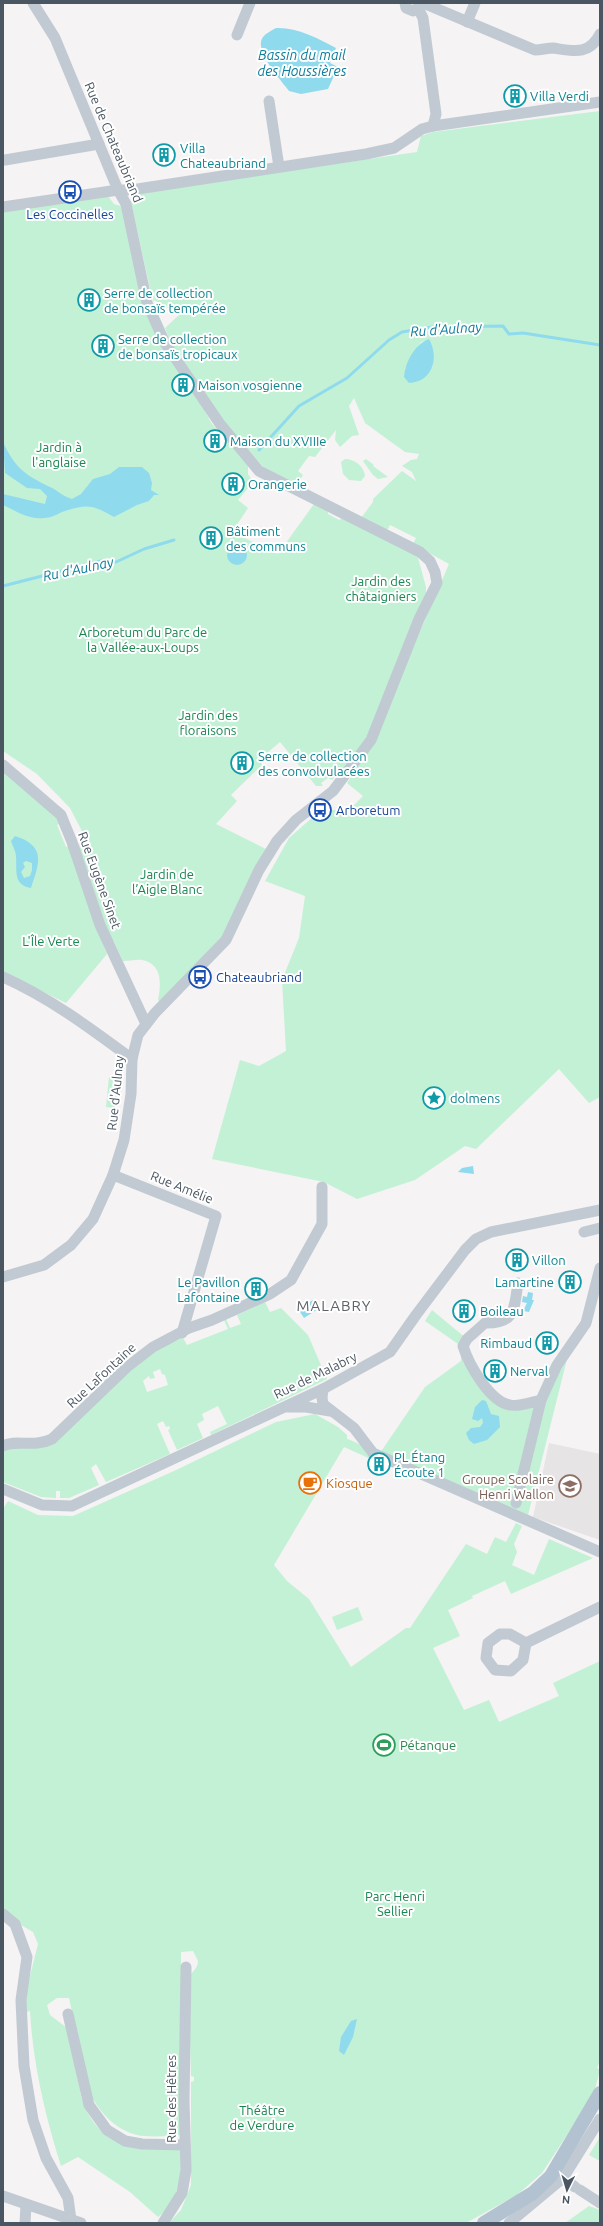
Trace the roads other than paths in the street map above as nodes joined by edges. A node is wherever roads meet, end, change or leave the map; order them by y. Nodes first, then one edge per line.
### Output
1 (33, 3) edge
2 (250, 3) edge
3 (405, 3) edge
4 (475, 3) edge
5 (420, 5) edge
6 (467, 22) junction
7 (600, 34) edge
8 (237, 35) dead end
9 (269, 101) dead end
10 (600, 102) edge
11 (433, 126) junction
12 (99, 144) junction
13 (5, 160) dead end
14 (279, 167) junction
15 (118, 190) junction
16 (3, 207) edge
17 (3, 765) edge
18 (3, 977) edge
19 (146, 1024) junction
20 (132, 1059) junction
21 (113, 1175) junction
22 (322, 1187) dead end
23 (600, 1210) edge
24 (600, 1228) edge
25 (584, 1232) dead end
26 (600, 1268) edge
27 (3, 1278) edge
28 (518, 1283) dead end
29 (182, 1333) junction
30 (323, 1389) junction
31 (541, 1400) junction
32 (285, 1407) junction
33 (331, 1411) junction
34 (3, 1446) edge
35 (3, 1489) edge
36 (516, 1503) dead end
37 (600, 1552) edge
38 (600, 1607) edge
39 (526, 1643) dead end
40 (3, 1914) edge
41 (186, 1968) dead end
42 (68, 2014) dead end
43 (599, 2097) edge
44 (600, 2119) edge
45 (186, 2145) junction
46 (563, 2178) junction
47 (3, 2196) edge
48 (600, 2203) edge
49 (26, 2204) junction
50 (76, 2222) edge
51 (25, 2223) edge
52 (163, 2223) edge
53 (484, 2223) edge
54 (509, 2223) edge

1 - 12 street, Rue de Chateaubriand
2 - 8 street
3 - 5 street
4 - 6 street
5 - 6 street
5 - 11 street
6 - 7 street
9 - 14 street
10 - 11 street
11 - 14 street
12 - 13 street
12 - 15 street, Rue de Chateaubriand
14 - 15 street
15 - 16 street
15 - 19 street, Rue de Chateaubriand
17 - 19 street, Rue Eugène Sinet
18 - 20 street
19 - 20 street, Rue d'Aulnay
20 - 21 street, Rue d'Aulnay
21 - 27 street, Rue d'Aulnay
21 - 29 street, Rue Amélie
22 - 29 street, Rue Lafontaine
23 - 30 street, Rue de Malabry
24 - 25 street
26 - 31 street
28 - 31 street
29 - 34 street, Rue Lafontaine
30 - 32 street, Rue de Malabry
30 - 33 street
31 - 36 street
32 - 33 street
32 - 35 street, Rue de Malabry
33 - 37 street
38 - 39 street
40 - 50 street
41 - 45 street, Rue des Hêtres
42 - 45 street
43 - 53 main road
44 - 46 street
45 - 52 street, Rue des Hêtres
46 - 48 street
46 - 54 street
47 - 49 street
49 - 50 street
49 - 51 street

